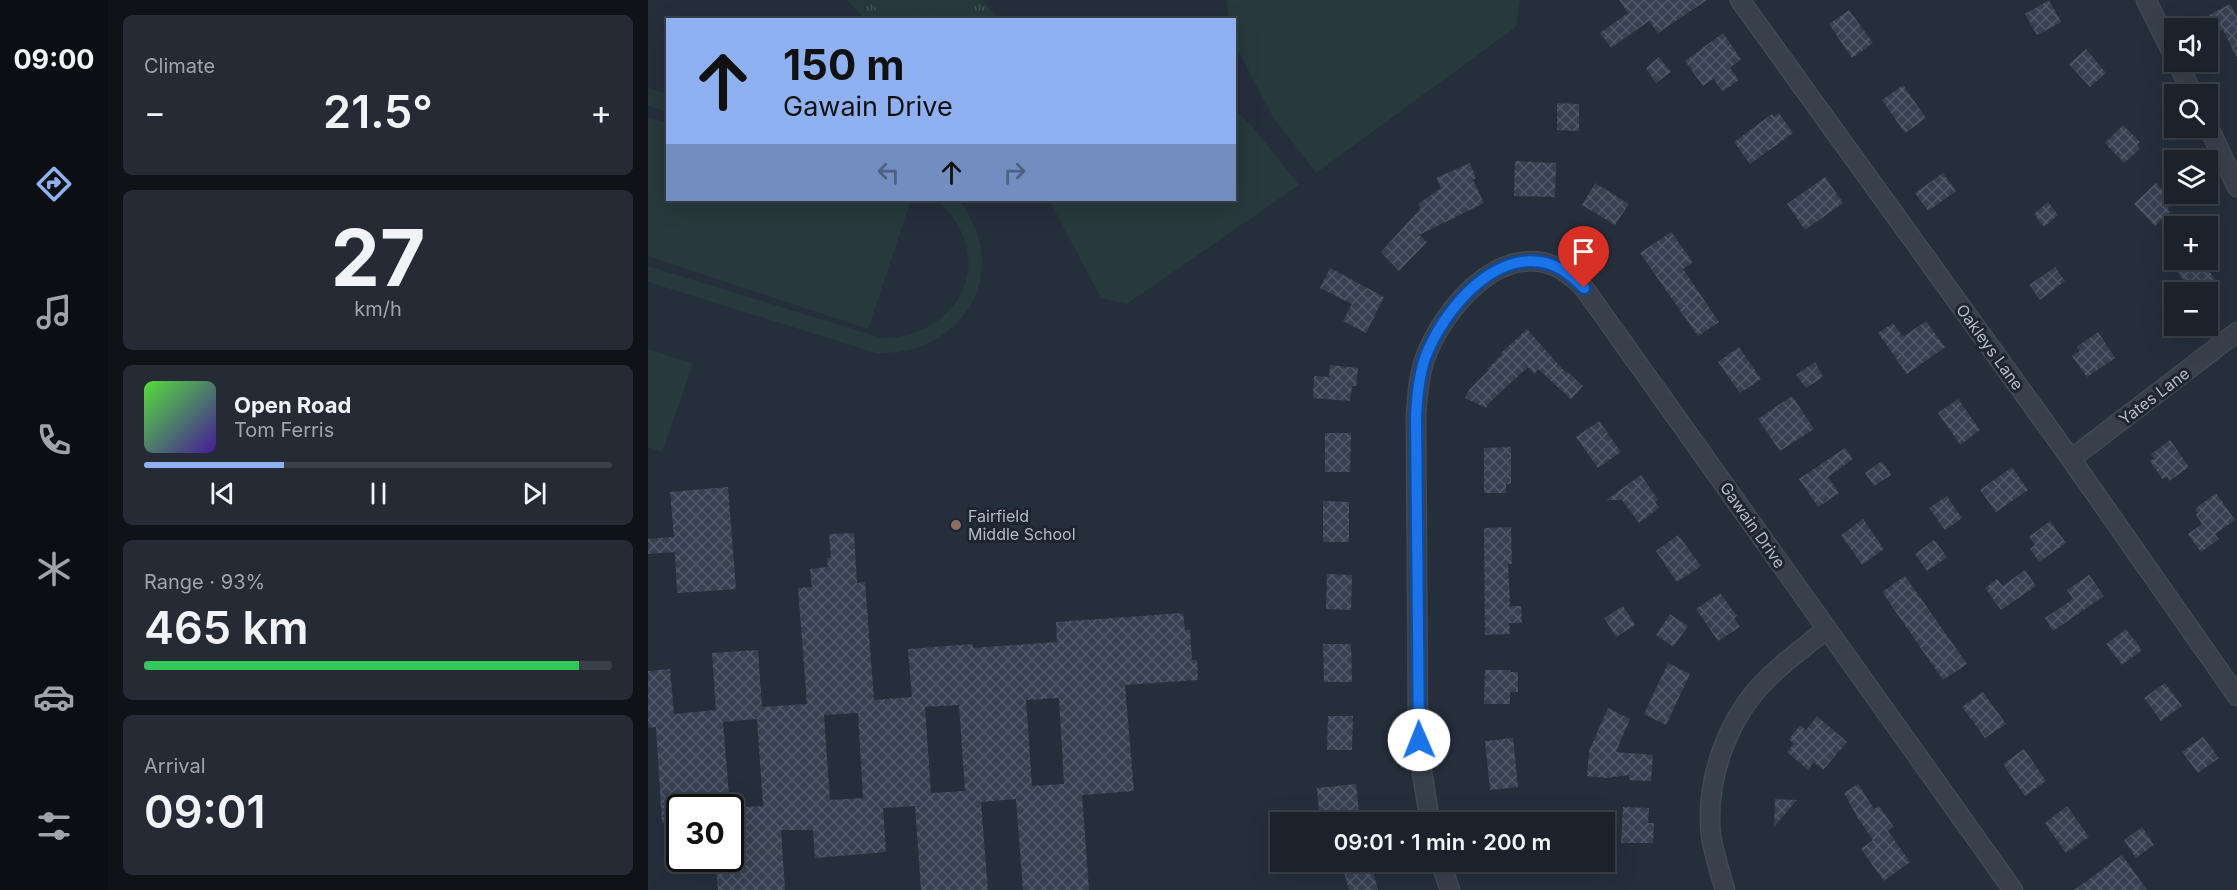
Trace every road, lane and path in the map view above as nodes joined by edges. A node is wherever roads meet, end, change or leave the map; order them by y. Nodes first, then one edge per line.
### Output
1 (1740, 0) edge
2 (2146, 0) edge
3 (2164, 36) edge
4 (2214, 138) edge
5 (2237, 187) edge
6 (2237, 332) edge
7 (2071, 459) junction
8 (1827, 629) junction
9 (2237, 696) edge
10 (1428, 812) edge
11 (1444, 872) edge
12 (1450, 890) edge
13 (1725, 890) edge
14 (2013, 890) edge

1 - 7 street, Oakleys Lane
2 - 3 street
4 - 5 street
6 - 7 street, Yates Lane
7 - 9 street, Oakleys Lane
8 - 10 street, Gawain Drive
8 - 13 street
8 - 14 street, Gawain Drive
11 - 12 street

